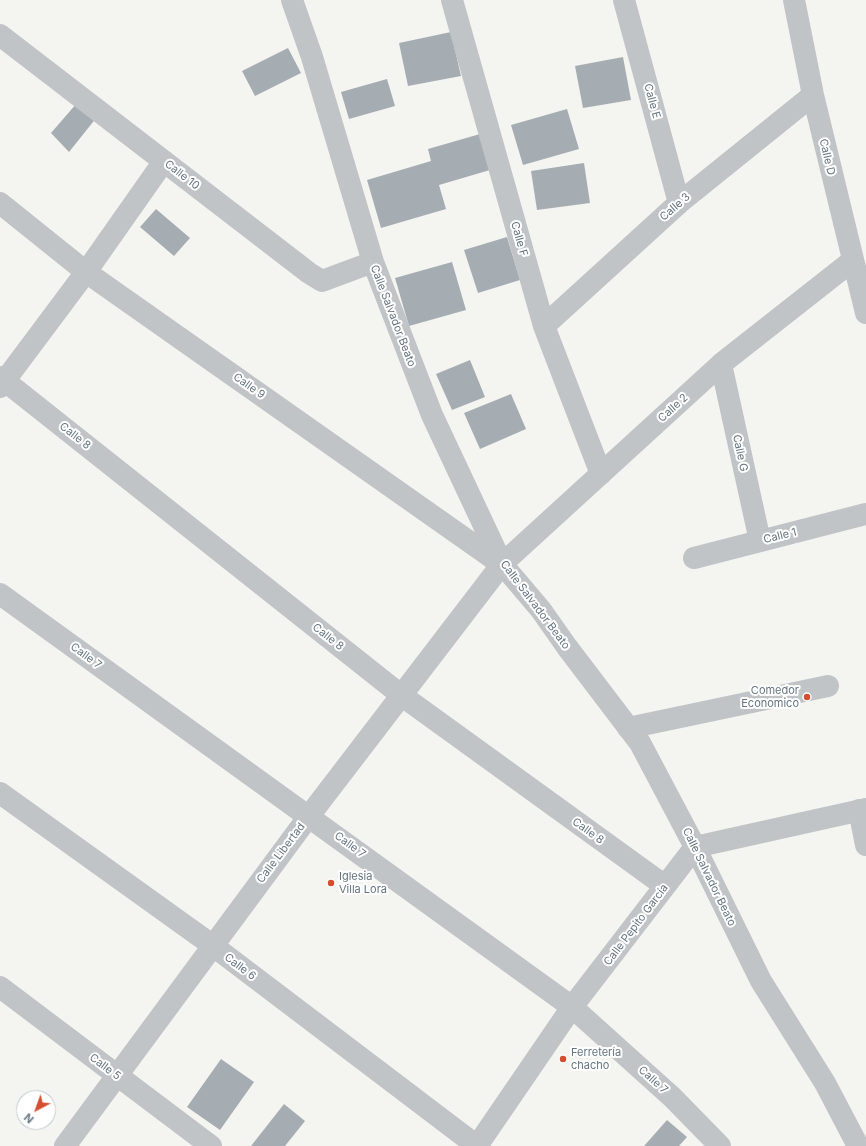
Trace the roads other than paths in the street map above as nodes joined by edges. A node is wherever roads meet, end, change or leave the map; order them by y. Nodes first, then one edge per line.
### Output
1 (292, 0) edge
2 (452, 0) edge
3 (624, 0) edge
4 (794, 0) edge
5 (0, 35) edge
6 (813, 94) junction
7 (164, 161) junction
8 (679, 202) junction
9 (0, 203) edge
10 (852, 261) junction
11 (373, 262) junction
12 (86, 272) junction
13 (866, 313) edge
14 (544, 326) junction
15 (721, 364) junction
16 (2, 382) edge
17 (601, 474) junction
18 (866, 514) edge
19 (760, 541) junction
20 (694, 558) dead end
21 (502, 564) junction
22 (0, 594) edge
23 (828, 686) dead end
24 (401, 695) junction
25 (628, 728) junction
26 (0, 793) edge
27 (863, 810) edge
28 (309, 816) junction
29 (866, 845) edge
30 (695, 847) junction
31 (665, 886) junction
32 (212, 945) junction
33 (0, 987) edge
34 (572, 1008) junction
35 (116, 1076) junction
36 (858, 1136) edge
37 (64, 1146) edge
38 (211, 1146) edge
39 (477, 1146) edge
40 (720, 1146) edge

1 - 11 street, Calle Salvador Beato
2 - 14 street, Calle F
3 - 8 street, Calle E
4 - 6 street, Calle D
5 - 7 street, Calle 10
6 - 8 street, Calle 3
6 - 10 street, Calle D
7 - 11 street, Calle 10
7 - 12 street
8 - 14 street, Calle 3
9 - 12 street, Calle 9
10 - 13 street, Calle D
10 - 15 street, Calle 2
11 - 21 street, Calle Salvador Beato
12 - 16 street
12 - 21 street, Calle 9
14 - 17 street, Calle F
15 - 17 street, Calle 2
15 - 19 street, Calle G
16 - 24 street, Calle 8
17 - 21 street, Calle 2
18 - 19 street, Calle 1
19 - 20 street, Calle 1
21 - 24 street, Calle Libertad
21 - 25 street, Calle Salvador Beato
22 - 28 street, Calle 7
23 - 25 street
24 - 28 street, Calle Libertad
24 - 31 street, Calle 8
25 - 30 street, Calle Salvador Beato
26 - 32 street, Calle 6
27 - 29 street
27 - 30 street
28 - 32 street, Calle Libertad
28 - 34 street, Calle 7
30 - 31 street, Calle Pepito García
30 - 36 street, Calle Salvador Beato
31 - 34 street, Calle Pepito García
32 - 35 street, Calle Libertad
32 - 39 street, Calle 6
33 - 35 street, Calle 5
34 - 39 street, Calle Pepito García
34 - 40 street, Calle 7
35 - 37 street, Calle Libertad
35 - 38 street, Calle 5

